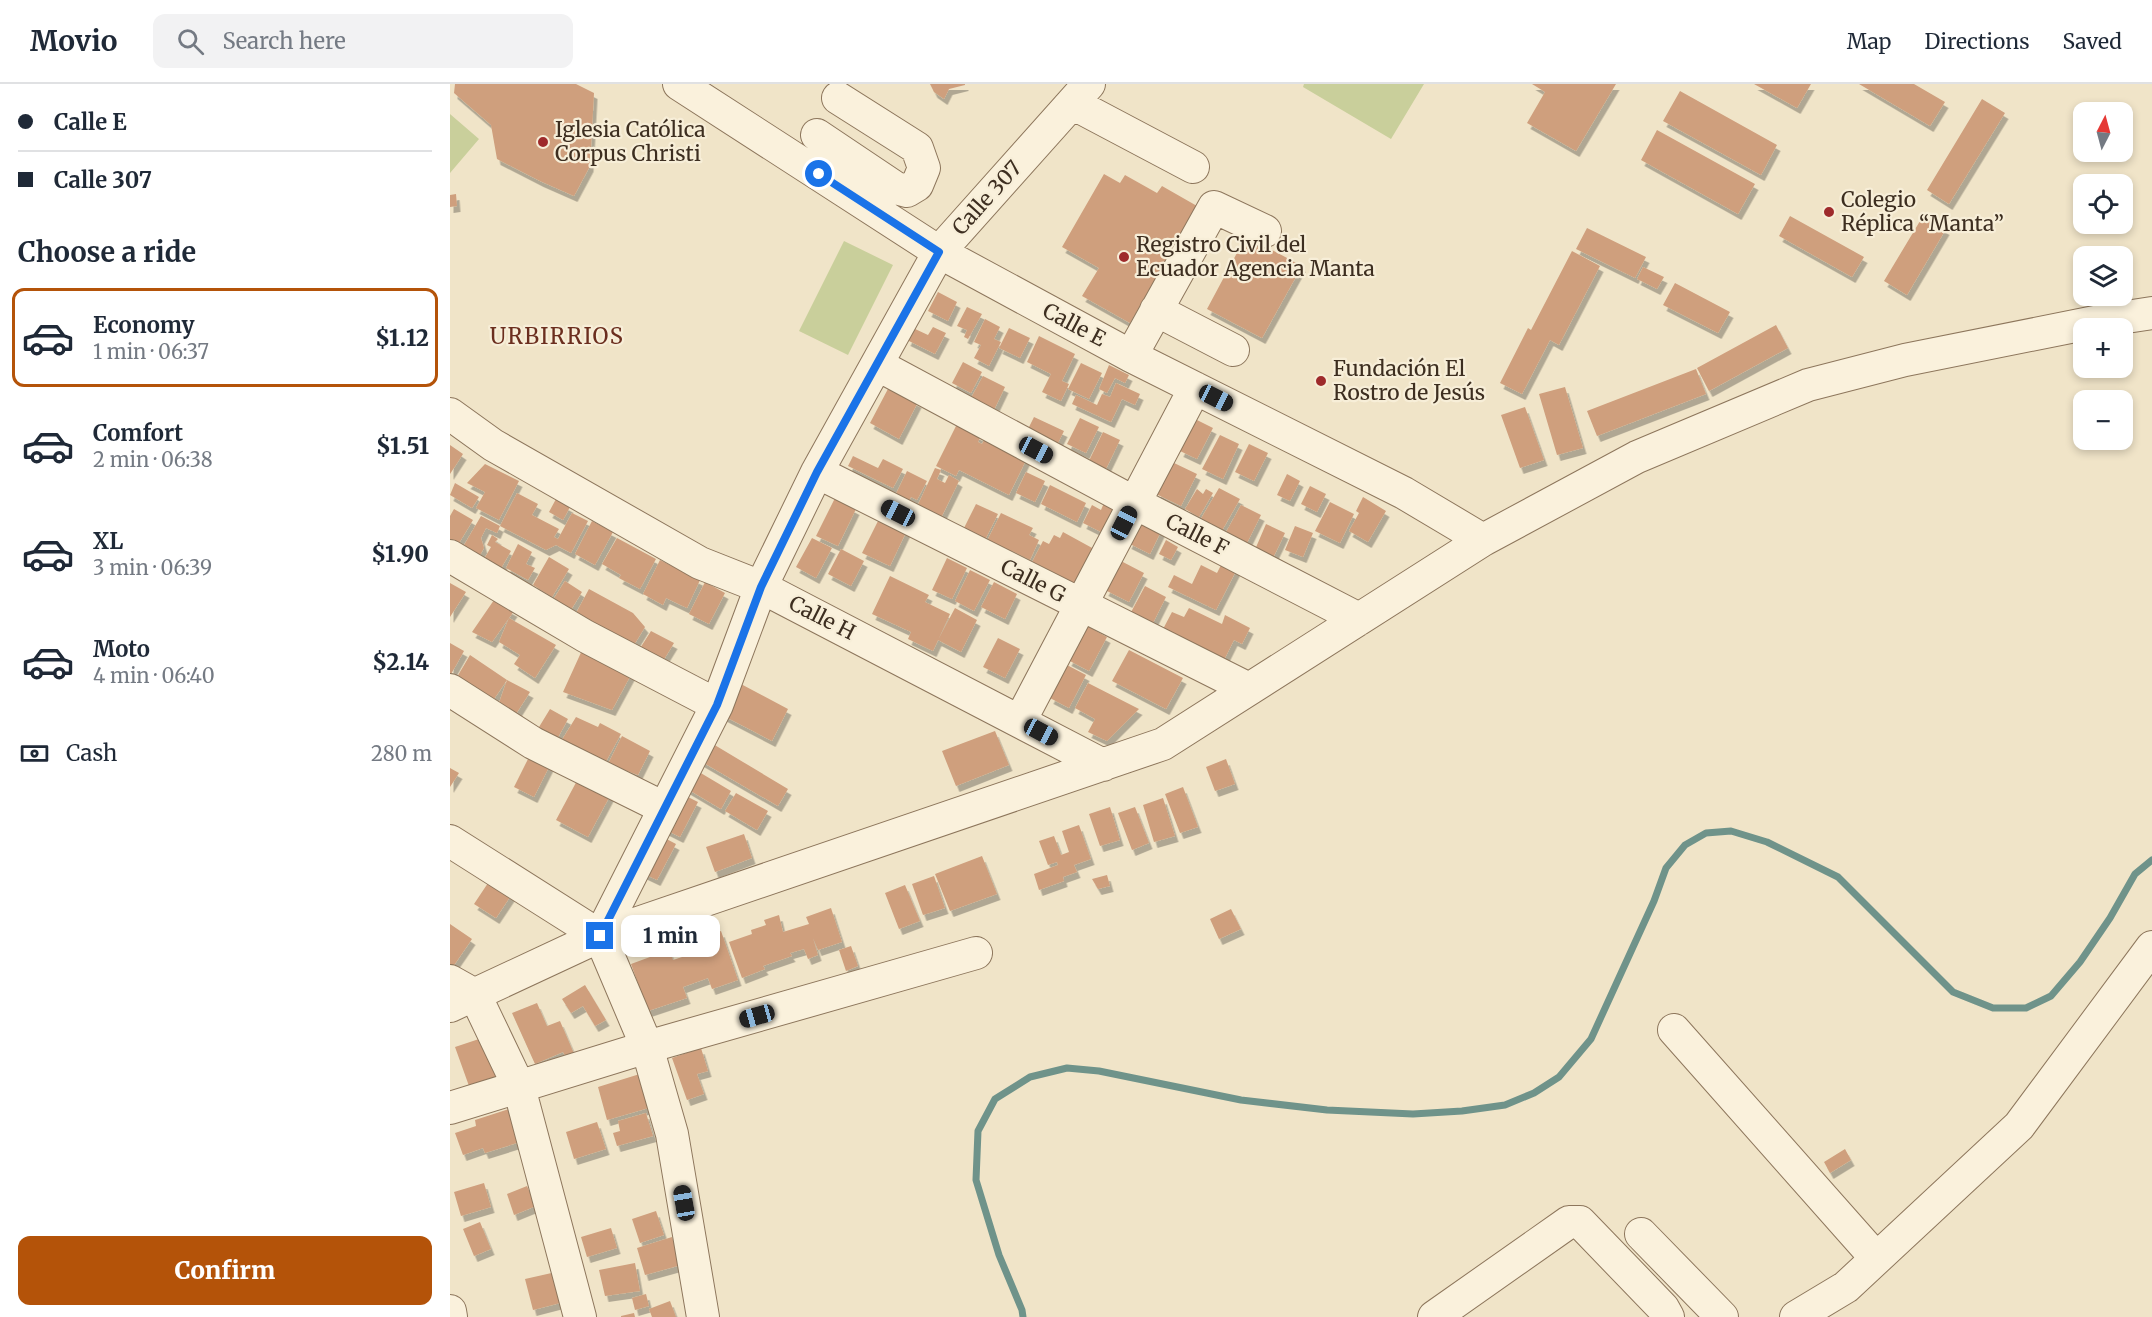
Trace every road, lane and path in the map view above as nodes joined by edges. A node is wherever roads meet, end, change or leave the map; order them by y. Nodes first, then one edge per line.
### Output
1 (679, 84) edge
2 (842, 91) edge
3 (1080, 94) edge
4 (817, 135) junction
5 (799, 161) junction
6 (1193, 167) dead end
7 (1265, 231) dead end
8 (939, 252) junction
9 (1156, 310) junction
10 (2152, 313) edge
11 (1233, 350) dead end
12 (1131, 356) junction
13 (878, 365) junction
14 (1195, 388) junction
15 (450, 414) edge
16 (817, 472) junction
17 (1135, 503) junction
18 (1483, 540) junction
19 (450, 556) edge
20 (761, 587) junction
21 (1081, 606) junction
22 (1359, 619) junction
23 (1248, 689) junction
24 (450, 690) edge
25 (717, 705) junction
26 (1020, 721) junction
27 (1103, 765) junction
28 (664, 808) junction
29 (450, 841) edge
30 (600, 936) junction
31 (2152, 947) edge
32 (976, 953) dead end
33 (458, 994) edge
34 (1674, 1030) dead end
35 (647, 1047) junction
36 (519, 1087) junction
37 (450, 1108) edge
38 (1641, 1234) dead end
39 (1876, 1258) junction
40 (450, 1311) edge
41 (1439, 1316) edge
42 (451, 1317) edge
43 (580, 1317) edge
44 (703, 1317) edge
45 (1668, 1317) edge
46 (1722, 1317) edge
47 (1796, 1317) edge

1 - 5 street, Calle E
2 - 4 street
2 - 4 street
3 - 6 street
3 - 8 street, Calle 307
4 - 5 street
5 - 8 street, Calle E
7 - 9 street
8 - 12 street, Calle E
8 - 13 street, Calle 307
9 - 11 street
9 - 12 street
10 - 18 street
12 - 14 street, Calle E
13 - 16 street, Calle 307
13 - 17 street, Calle F
14 - 17 street
14 - 18 street, Calle E
15 - 20 street, Calle H
16 - 20 street, Calle 307
16 - 21 street, Calle G
17 - 21 street
17 - 22 street, Calle F
18 - 22 street
19 - 25 street
20 - 25 street, Calle 307
20 - 26 street, Calle H
21 - 23 street, Calle G
21 - 26 street
22 - 23 street
23 - 27 street
24 - 28 street
25 - 28 street, Calle 307
26 - 27 street, Calle H
27 - 30 street
28 - 30 street, Calle 307
29 - 30 street
30 - 33 street
30 - 35 street
31 - 39 street
32 - 35 street
33 - 36 street
34 - 39 street
35 - 36 street
35 - 44 street
36 - 37 street
36 - 43 street
38 - 46 street
39 - 47 street
40 - 42 street
41 - 45 street

